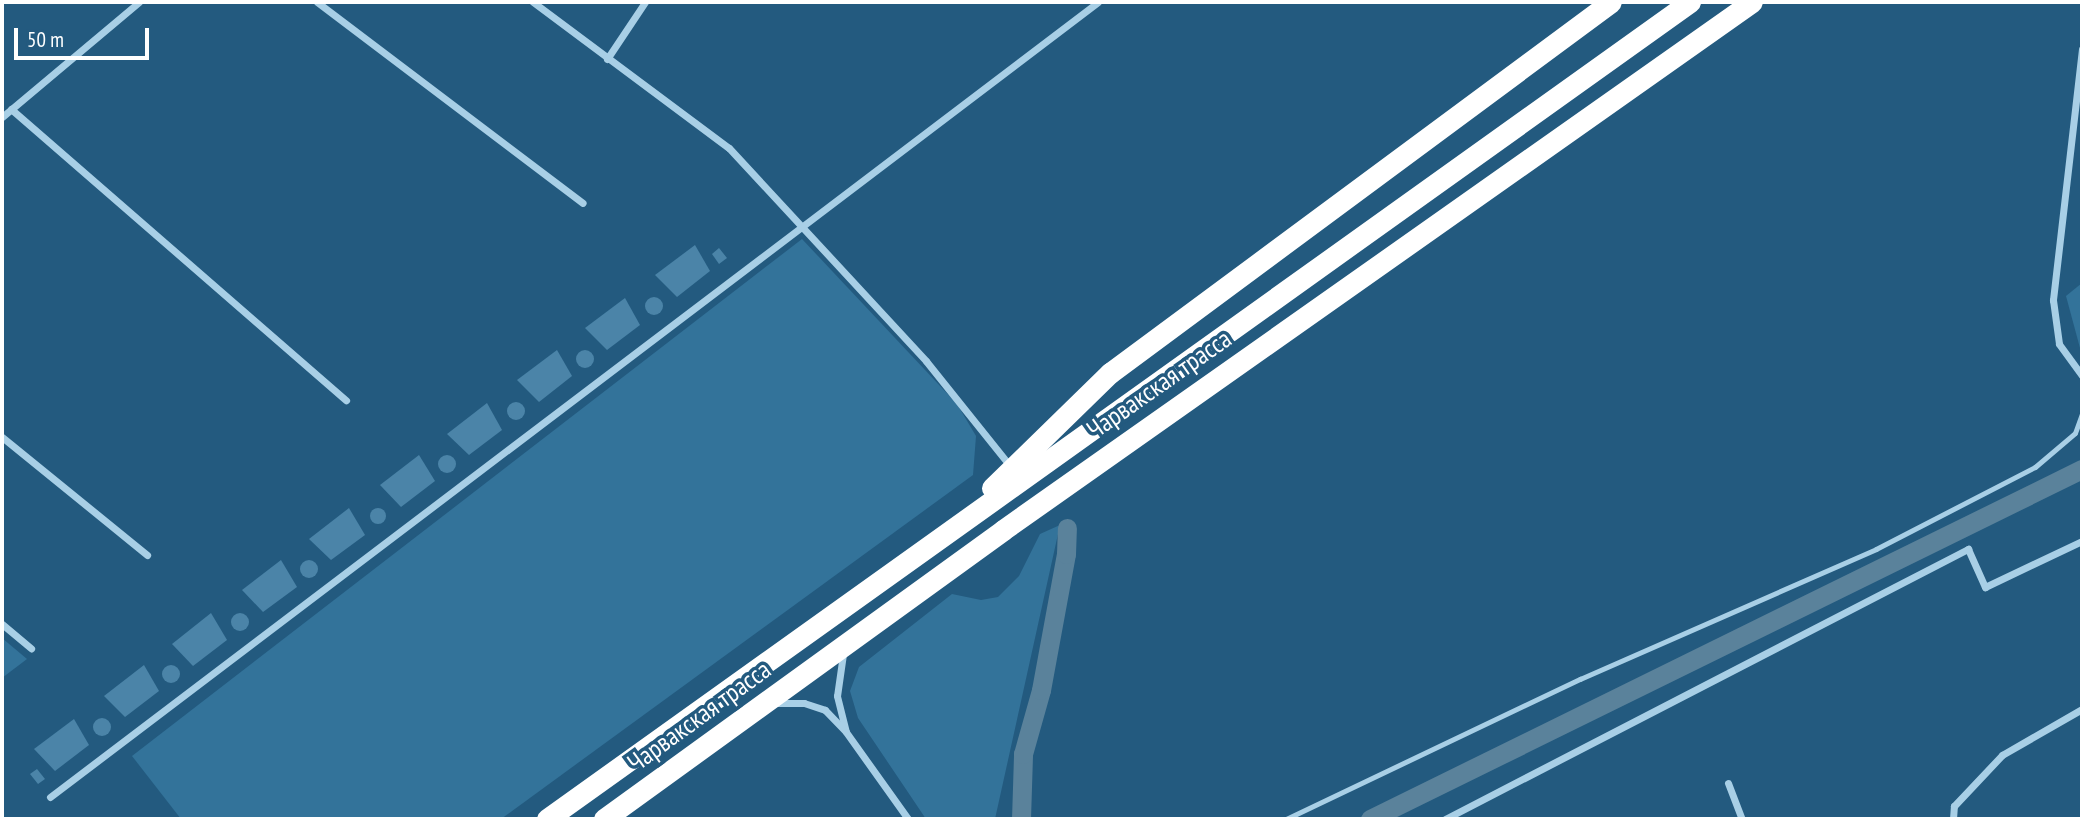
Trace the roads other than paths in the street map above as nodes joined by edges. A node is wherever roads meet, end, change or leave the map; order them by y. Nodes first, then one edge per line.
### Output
1 (139, 2) edge
2 (317, 2) edge
3 (533, 2) edge
4 (645, 2) edge
5 (1098, 2) edge
6 (1611, 2) edge
7 (1681, 2) edge
8 (1690, 2) edge
9 (1752, 2) edge
10 (1627, 44) junction
11 (2082, 49) edge
12 (607, 59) junction
13 (11, 109) junction
14 (2, 117) edge
15 (583, 203) dead end
16 (805, 225) junction
17 (2082, 376) edge
18 (346, 400) dead end
19 (2082, 414) edge
20 (2, 437) edge
21 (1011, 467) junction
22 (966, 517) junction
23 (2082, 541) edge
24 (148, 555) dead end
25 (2, 624) edge
26 (849, 642) junction
27 (31, 648) dead end
28 (756, 709) junction
29 (2082, 709) edge
30 (846, 732) junction
31 (1728, 783) dead end
32 (50, 797) dead end
33 (547, 819) edge
34 (604, 819) edge
35 (908, 819) edge
36 (1286, 819) edge
37 (1445, 819) edge
38 (1742, 819) edge
39 (1954, 819) edge

1 - 13 street
2 - 15 street
3 - 12 street
4 - 12 street
5 - 16 street
6 - 21 highway
7 - 10 highway
8 - 10 highway, Чарвакская трасса
9 - 26 highway, Чарвакская трасса
10 - 22 highway, Чарвакская трасса
11 - 17 street
12 - 16 street
13 - 14 street
13 - 18 street
16 - 21 street
16 - 32 street
19 - 36 lane
20 - 24 street
21 - 22 highway
22 - 33 highway, Чарвакская трасса
23 - 37 street
25 - 27 street
26 - 28 highway, Чарвакская трасса
26 - 30 street
28 - 30 street
28 - 34 highway, Чарвакская трасса
29 - 39 street
30 - 35 street
31 - 38 street

